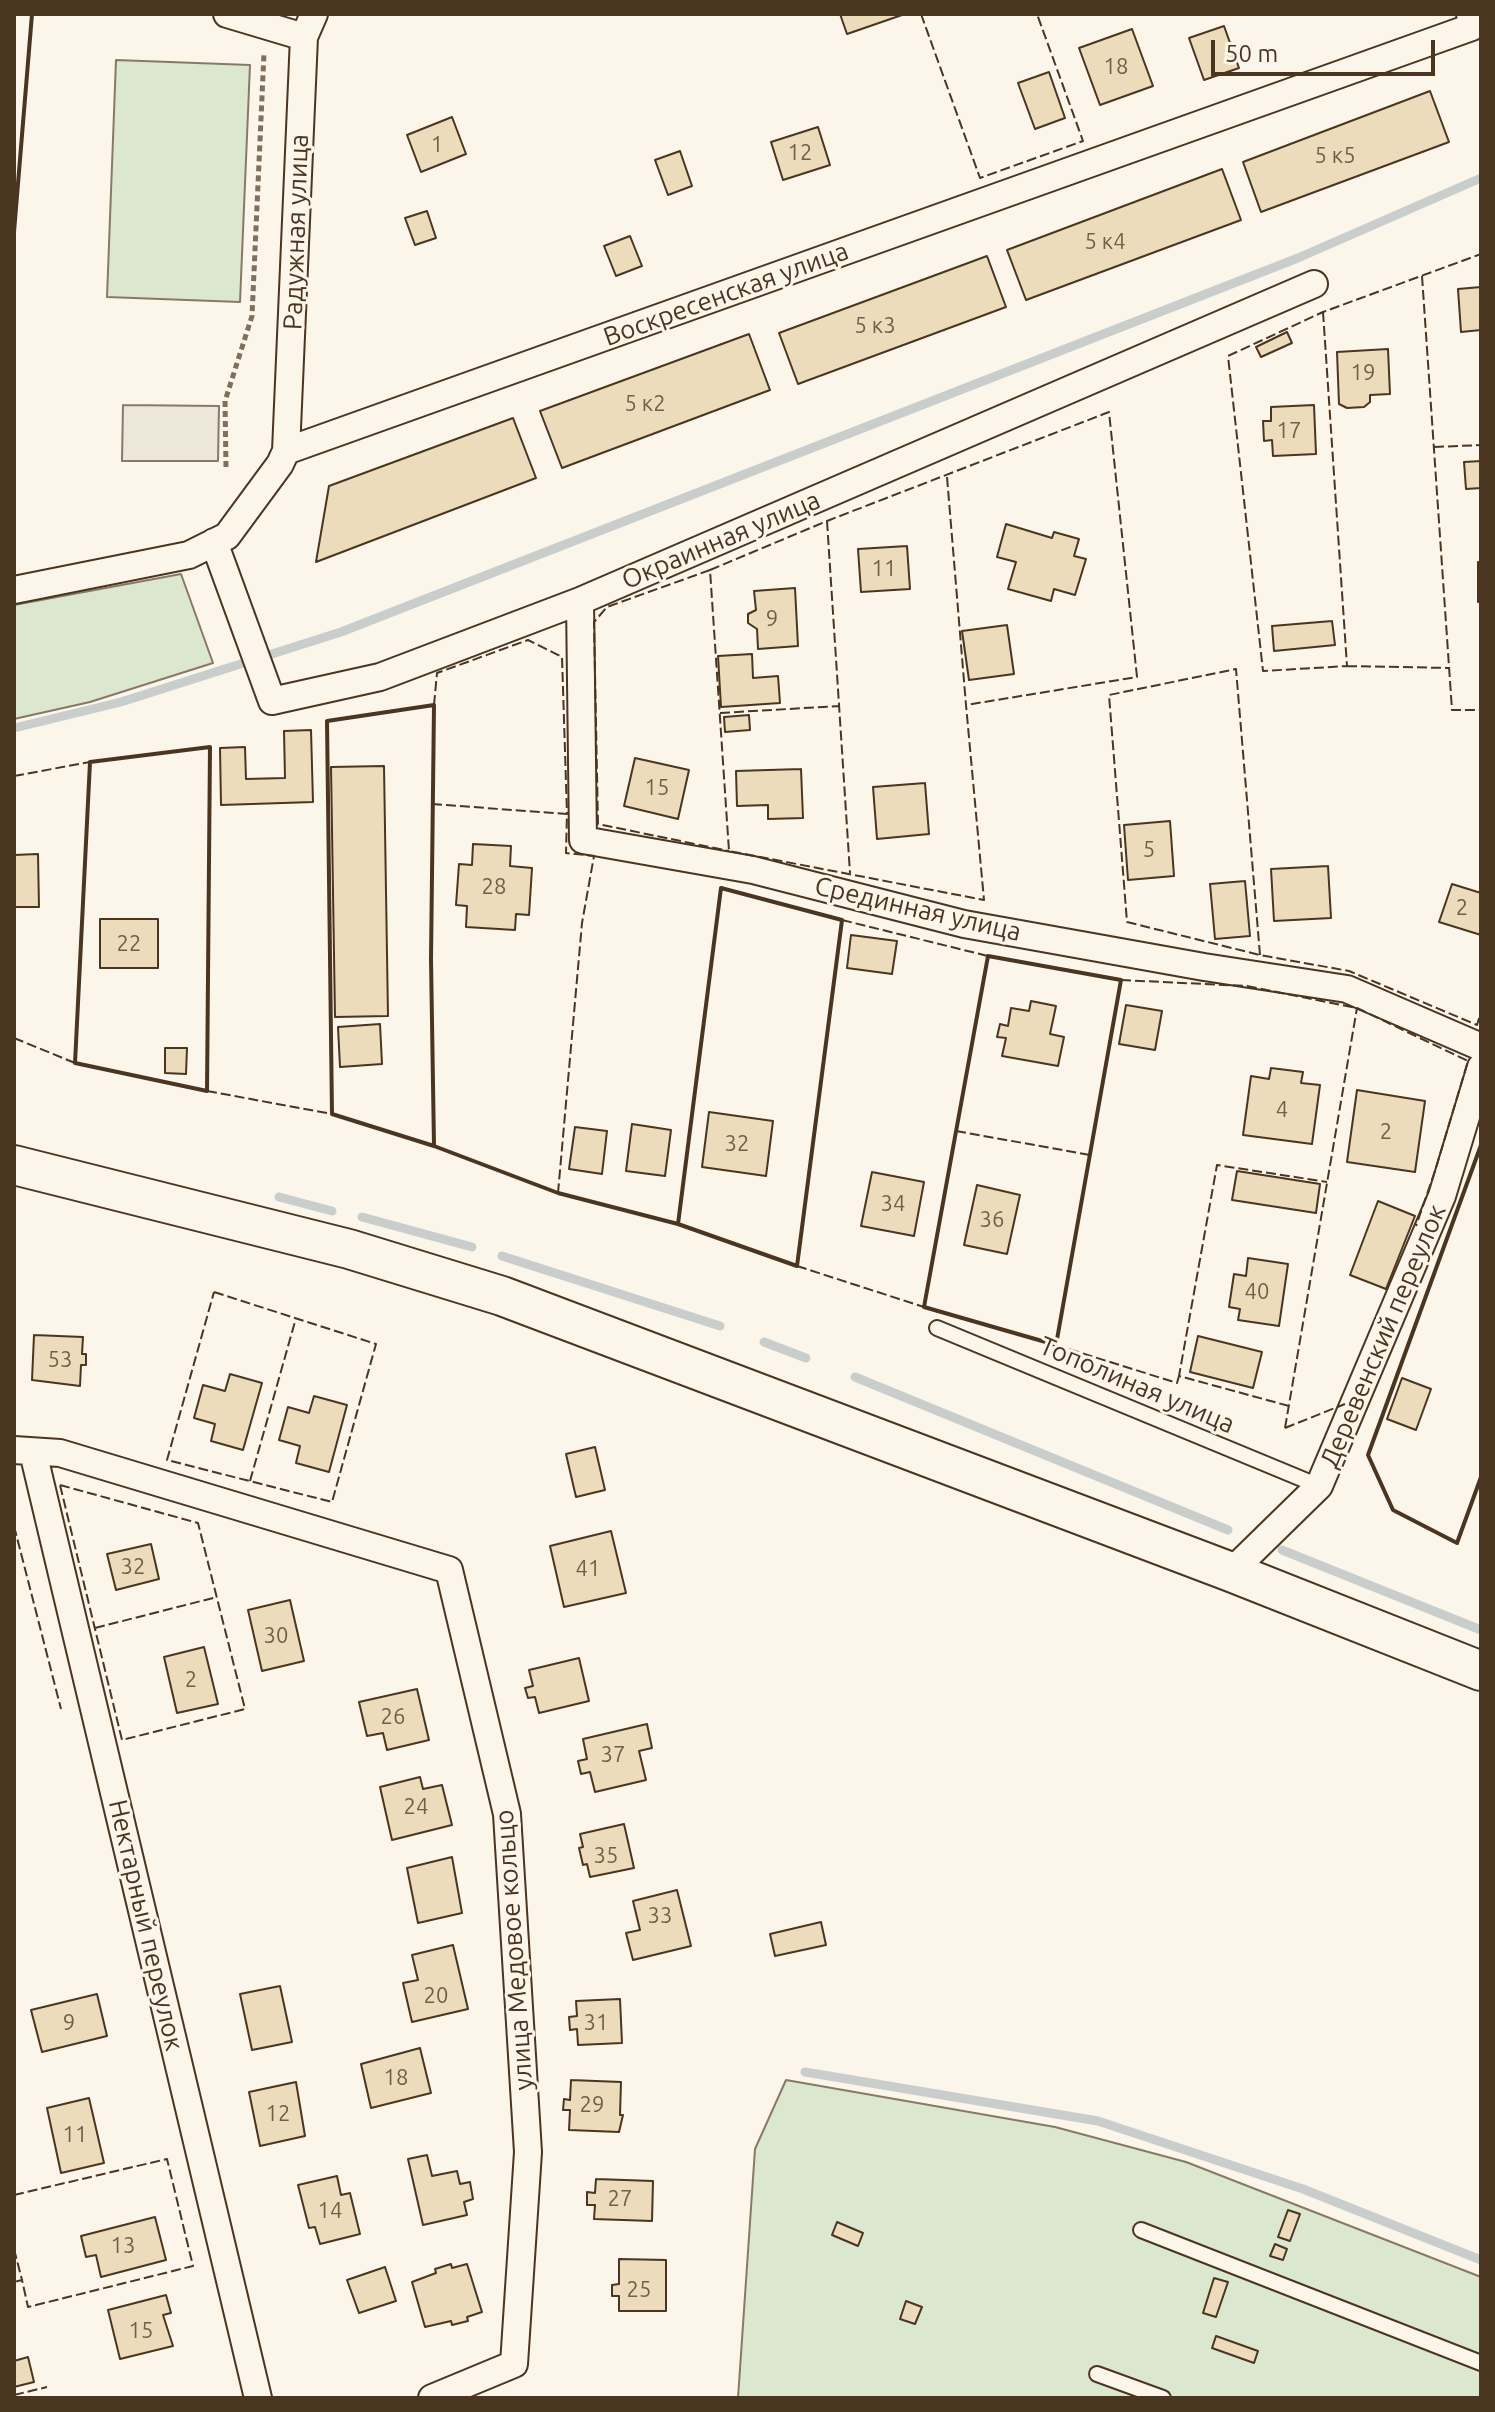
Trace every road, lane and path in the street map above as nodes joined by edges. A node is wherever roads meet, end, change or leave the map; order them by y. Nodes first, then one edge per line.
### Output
1 (227, 14) edge
2 (1471, 20) edge
3 (263, 25) junction
4 (309, 26) edge
5 (1314, 284) dead end
6 (286, 451) junction
7 (226, 467) dead end
8 (214, 542) junction
9 (14, 590) edge
10 (580, 601) junction
11 (1481, 1047) edge
12 (1481, 1067) edge
13 (14, 1165) edge
14 (937, 1328) dead end
15 (24, 1451) edge
16 (1319, 1486) junction
17 (1231, 1572) junction
18 (1481, 1671) edge
19 (1141, 2230) dead end
20 (1481, 2363) edge
21 (1097, 2374) dead end
22 (258, 2398) edge
23 (432, 2398) edge
24 (1163, 2398) edge

1 - 3 street
2 - 6 street, Воскресенская улица
3 - 4 street
3 - 7 path
4 - 6 street, Радужная улица
5 - 10 street, Окраинная улица
6 - 8 street
8 - 9 street
8 - 10 street, Окраинная улица
10 - 11 street, Срединная улица
12 - 16 street, Деревенский переулок
13 - 17 main road
14 - 16 lane, Тополиная улица
15 - 22 street, Нектарный переулок
15 - 23 street, улица Медовое кольцо
16 - 17 street, Деревенский переулок
17 - 18 main road
19 - 20 lane
21 - 24 lane

